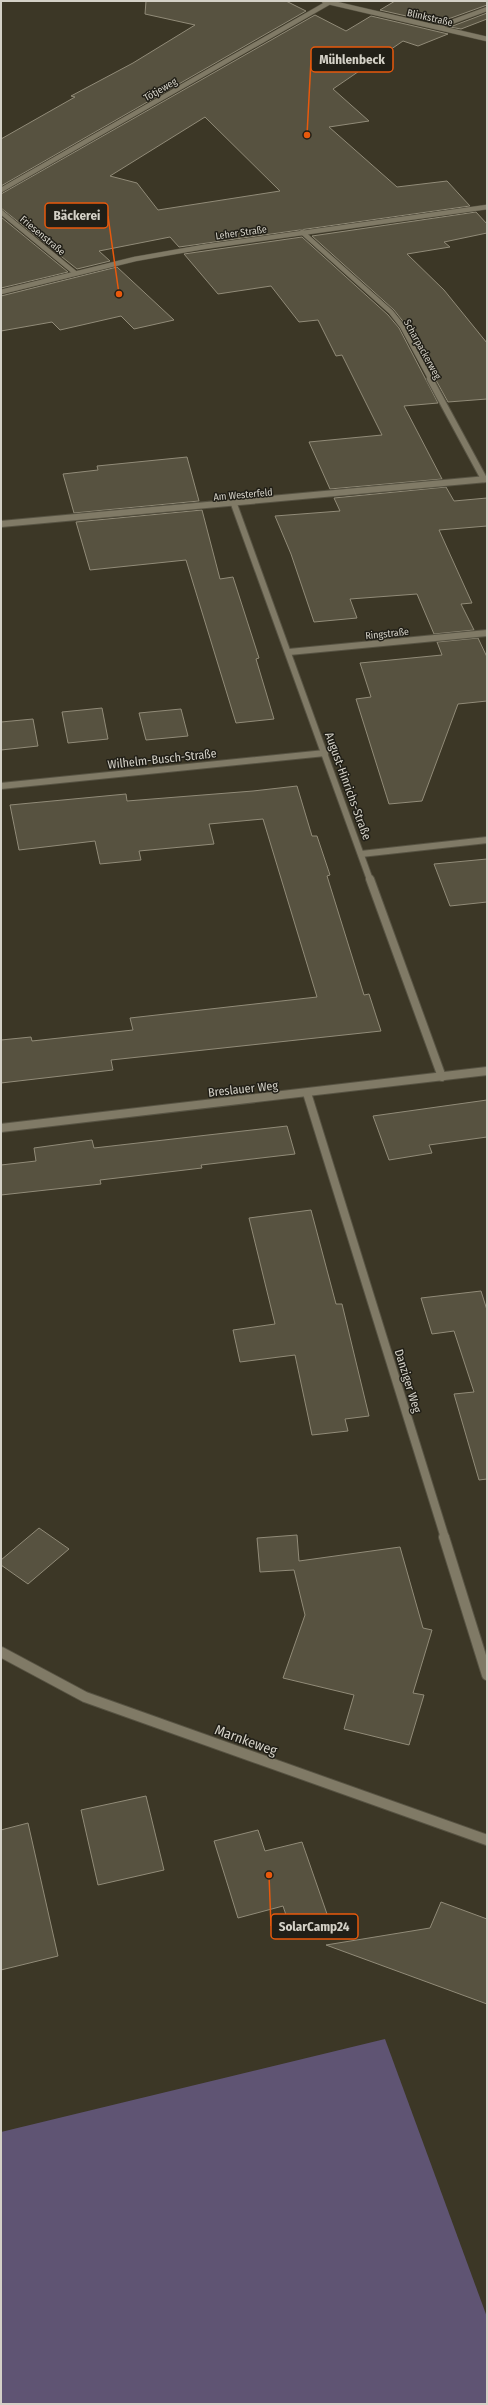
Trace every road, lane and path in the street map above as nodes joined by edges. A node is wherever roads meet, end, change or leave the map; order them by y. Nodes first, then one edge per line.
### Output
1 (325, 2) edge
2 (487, 9) edge
3 (438, 28) junction
4 (487, 39) edge
5 (1, 190) edge
6 (487, 207) edge
7 (1, 212) edge
8 (302, 232) junction
9 (74, 272) junction
10 (1, 292) edge
11 (486, 479) edge
12 (234, 504) junction
13 (1, 524) edge
14 (487, 633) edge
15 (288, 652) junction
16 (325, 753) junction
17 (1, 786) edge
18 (487, 840) edge
19 (361, 854) junction
20 (487, 1071) edge
21 (442, 1077) junction
22 (307, 1093) junction
23 (1, 1128) edge
24 (1, 1652) edge
25 (487, 1675) edge
26 (487, 1840) edge

1 - 3 street, Blinkstraße
1 - 5 street, Tötjeweg
2 - 3 street
3 - 4 street, Blinkstraße
6 - 8 street, Leher Straße
7 - 9 street, Friesenstraße
8 - 9 street, Leher Straße
8 - 11 street, Scharpackerweg
9 - 10 street, Leher Straße
11 - 12 street, Am Westerfeld
12 - 13 street, Am Westerfeld
12 - 15 street, August-Hinrichs-Straße
14 - 15 street, Ringstraße
15 - 16 street, August-Hinrichs-Straße
16 - 17 street, Wilhelm-Busch-Straße
16 - 19 street, August-Hinrichs-Straße
18 - 19 street
19 - 21 street, August-Hinrichs-Straße
20 - 21 street, Breslauer Weg
21 - 22 street, Breslauer Weg
22 - 23 street, Breslauer Weg
22 - 25 street, Danziger Weg
24 - 26 street, Marnkeweg

